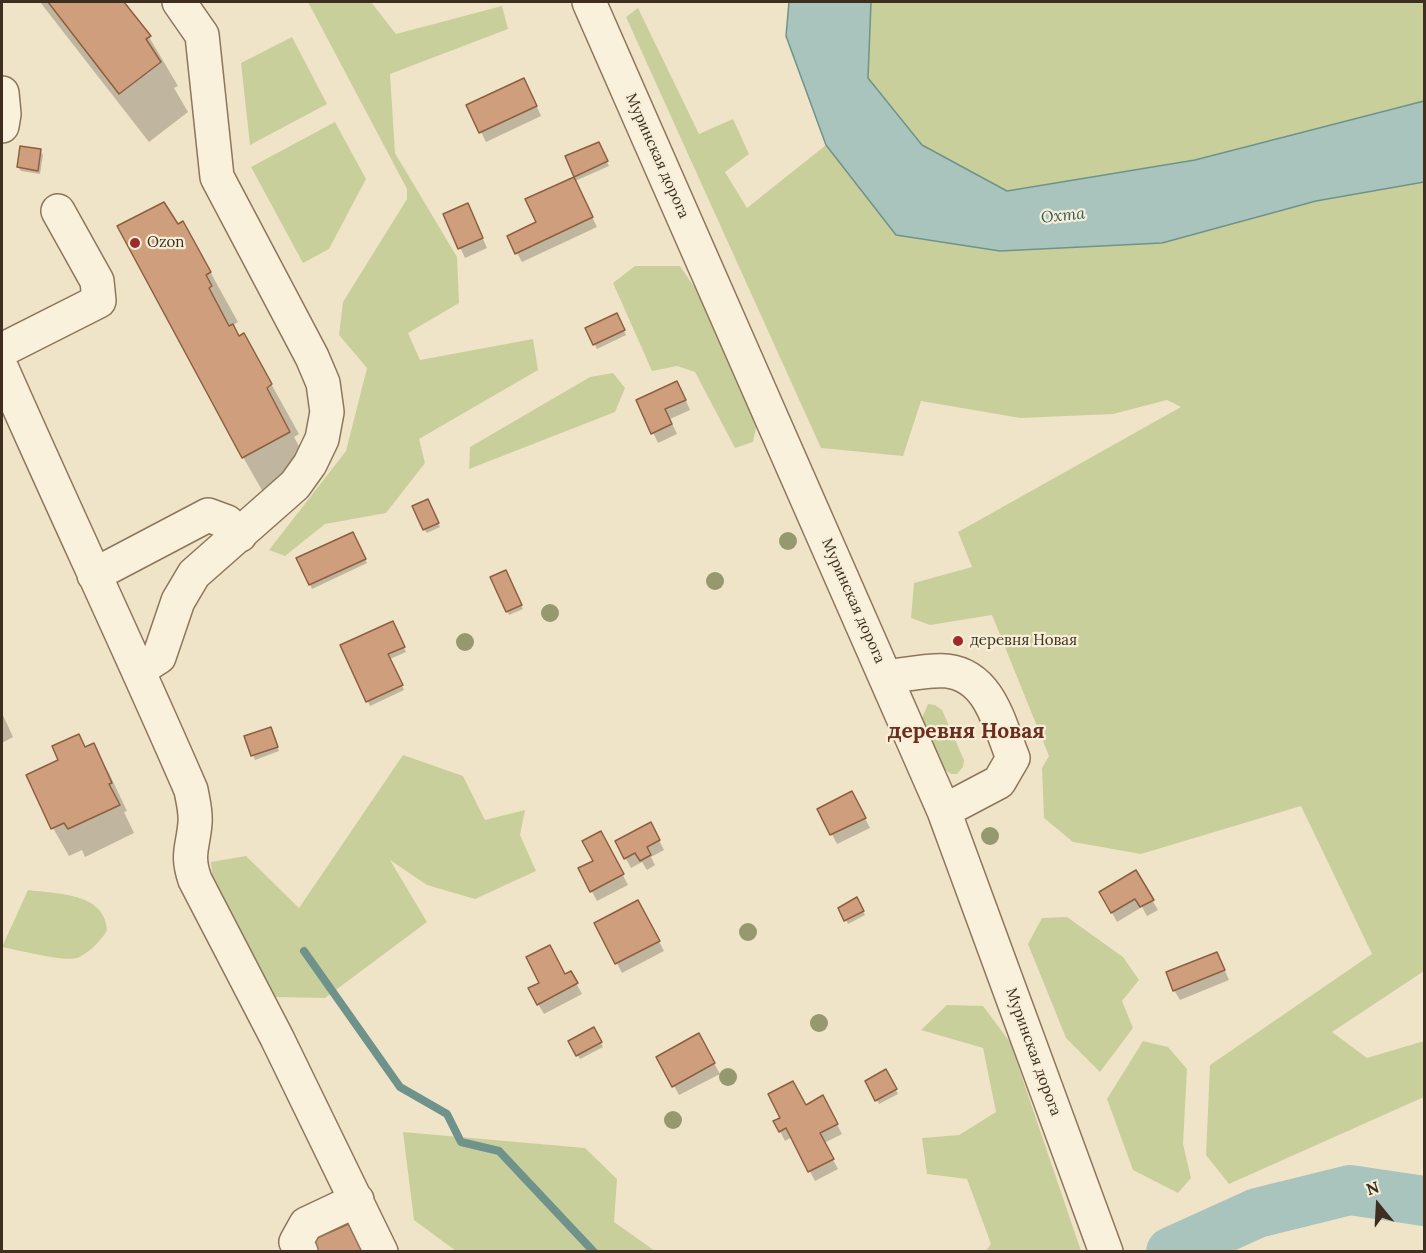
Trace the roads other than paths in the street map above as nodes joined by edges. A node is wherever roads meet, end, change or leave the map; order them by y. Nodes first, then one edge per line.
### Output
1 (179, 2) edge
2 (589, 2) edge
3 (2, 93) edge
4 (2, 126) edge
5 (58, 211) dead end
6 (2, 350) edge
7 (2, 369) edge
8 (240, 535) junction
9 (94, 575) junction
10 (139, 670) junction
11 (887, 677) junction
12 (945, 811) junction
13 (357, 1200) junction
14 (301, 1251) edge
15 (381, 1251) edge
16 (1106, 1251) edge

1 - 8 street
2 - 11 street, Муринская дорога
3 - 4 street
5 - 6 street
7 - 9 street
8 - 9 street
8 - 10 street
9 - 10 street
10 - 13 street
11 - 12 street, Муринская дорога
11 - 12 street
12 - 16 street, Муринская дорога
13 - 14 street
13 - 15 street

